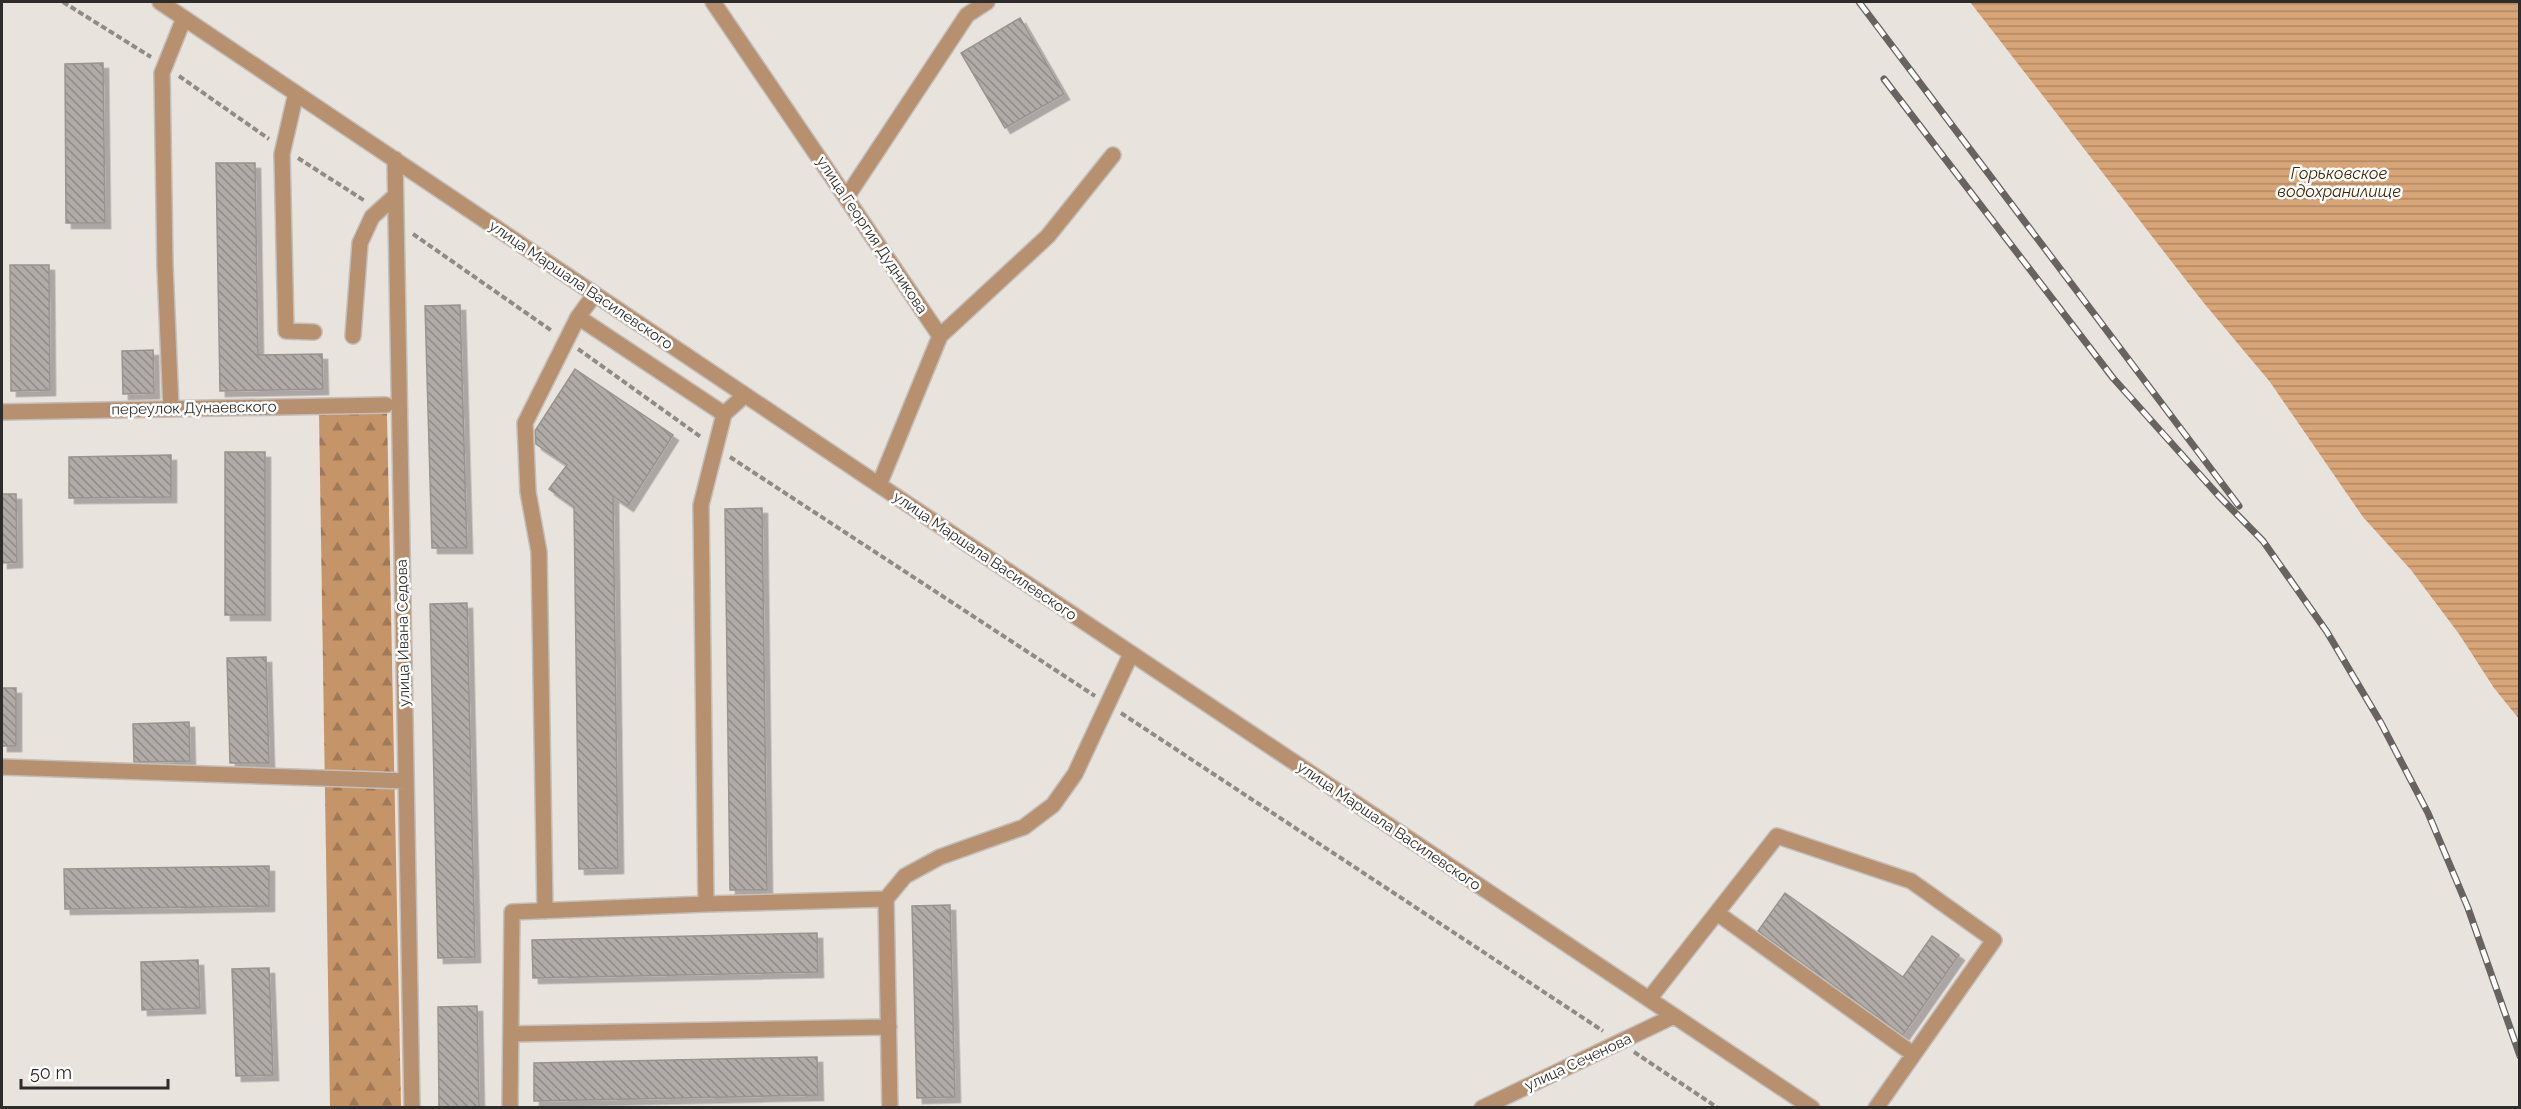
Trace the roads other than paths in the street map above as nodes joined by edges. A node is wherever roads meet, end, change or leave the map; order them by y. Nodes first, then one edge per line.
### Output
1 (160, 2) edge
2 (713, 2) edge
3 (987, 2) edge
4 (184, 18) junction
5 (296, 93) junction
6 (1113, 155) dead end
7 (395, 159) junction
8 (395, 196) junction
9 (846, 198) junction
10 (595, 294) junction
11 (578, 317) junction
12 (314, 332) dead end
13 (352, 336) dead end
14 (940, 336) junction
15 (745, 395) junction
16 (386, 405) dead end
17 (171, 409) junction
18 (2, 412) edge
19 (724, 414) junction
20 (879, 486) junction
21 (1131, 654) junction
22 (2, 767) edge
23 (406, 781) junction
24 (886, 899) junction
25 (706, 904) junction
26 (545, 910) junction
27 (1717, 913) junction
28 (1649, 999) junction
29 (1674, 1016) junction
30 (889, 1027) junction
31 (511, 1034) junction
32 (1913, 1054) junction
33 (412, 1107) edge
34 (510, 1107) edge
35 (890, 1107) edge
36 (1482, 1107) edge
37 (1812, 1107) edge
38 (1876, 1107) edge

1 - 4 street, улица Маршала Василевского
2 - 9 street, улица Георгия Дудникова
3 - 9 street
4 - 5 street, улица Маршала Василевского
4 - 17 street
5 - 7 street, улица Маршала Василевского
5 - 12 street
6 - 14 street
7 - 8 street, улица Ивана Седова
7 - 10 street, улица Маршала Василевского
8 - 13 street
8 - 23 street, улица Ивана Седова
9 - 14 street, улица Георгия Дудникова
10 - 11 street
10 - 15 street, улица Маршала Василевского
11 - 19 street
11 - 26 street
14 - 20 street
15 - 19 street
15 - 20 street, улица Маршала Василевского
16 - 17 street, переулок Дунаевского
17 - 18 street, переулок Дунаевского
19 - 25 street
20 - 21 street, улица Маршала Василевского
21 - 24 street
21 - 28 street, улица Маршала Василевского
22 - 23 street
23 - 33 street, улица Ивана Седова
24 - 25 street
24 - 30 street
25 - 26 street
26 - 31 street
27 - 28 street
27 - 32 street
27 - 32 street
28 - 29 street, улица Маршала Василевского
29 - 36 street, улица Сеченова
29 - 37 street, улица Маршала Василевского
30 - 31 street
30 - 35 street
31 - 34 street
32 - 38 street

